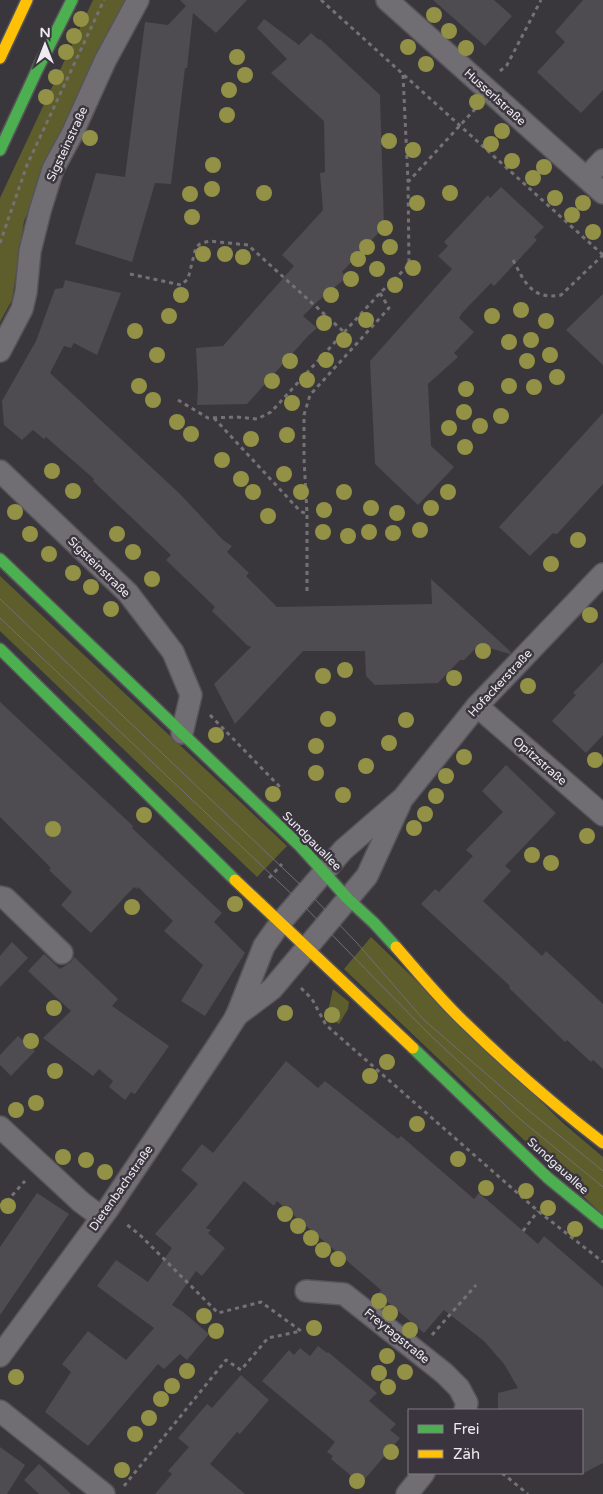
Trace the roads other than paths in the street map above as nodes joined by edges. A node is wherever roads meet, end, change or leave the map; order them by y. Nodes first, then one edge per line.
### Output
1 (27, 0) edge
2 (72, 0) edge
3 (138, 0) edge
4 (386, 0) edge
5 (0, 58) edge
6 (0, 150) edge
7 (603, 160) edge
8 (587, 178) junction
9 (603, 193) edge
10 (0, 351) edge
11 (0, 471) edge
12 (0, 559) edge
13 (603, 574) edge
14 (0, 649) edge
15 (477, 706) junction
16 (182, 733) junction
17 (403, 798) junction
18 (603, 815) edge
19 (325, 873) junction
20 (308, 892) joint
21 (0, 897) edge
22 (348, 899) junction
23 (332, 917) joint
24 (281, 922) junction
25 (307, 946) junction
26 (62, 953) dead end
27 (236, 1017) junction
28 (0, 1127) edge
29 (603, 1144) edge
30 (105, 1213) junction
31 (603, 1223) edge
32 (306, 1291) dead end
33 (0, 1356) edge
34 (465, 1409) edge
35 (0, 1411) edge
36 (423, 1474) edge
37 (114, 1490) edge
38 (407, 1494) edge

1 - 5 main road
2 - 6 main road
3 - 10 street, Sigsteinstraße
4 - 8 street, Husserlstraße
7 - 8 street
8 - 9 street, Husserlstraße
11 - 16 street, Sigsteinstraße
12 - 16 main road, Sundgauallee
13 - 15 street, Hofackerstraße
14 - 24 main road, Sundgauallee
15 - 17 street, Hofackerstraße
15 - 18 street, Opitzstraße
16 - 19 main road, Sundgauallee
17 - 19 street, Hofackerstraße
17 - 22 street, Hofackerstraße
19 - 20 street, Hofackerstraße
19 - 22 main road, Sundgauallee
20 - 24 street, Dietenbachstraße
21 - 26 street
22 - 23 street, Hofackerstraße
22 - 29 main road, Sundgauallee
23 - 25 street, Dietenbachstraße
24 - 25 main road, Sundgauallee
24 - 27 street, Dietenbachstraße
25 - 27 street, Dietenbachstraße
25 - 31 main road, Sundgauallee
27 - 30 street, Dietenbachstraße
28 - 30 street
30 - 33 street, Dietenbachstraße
32 - 34 street, Freytagstraße
35 - 37 street
36 - 38 street

